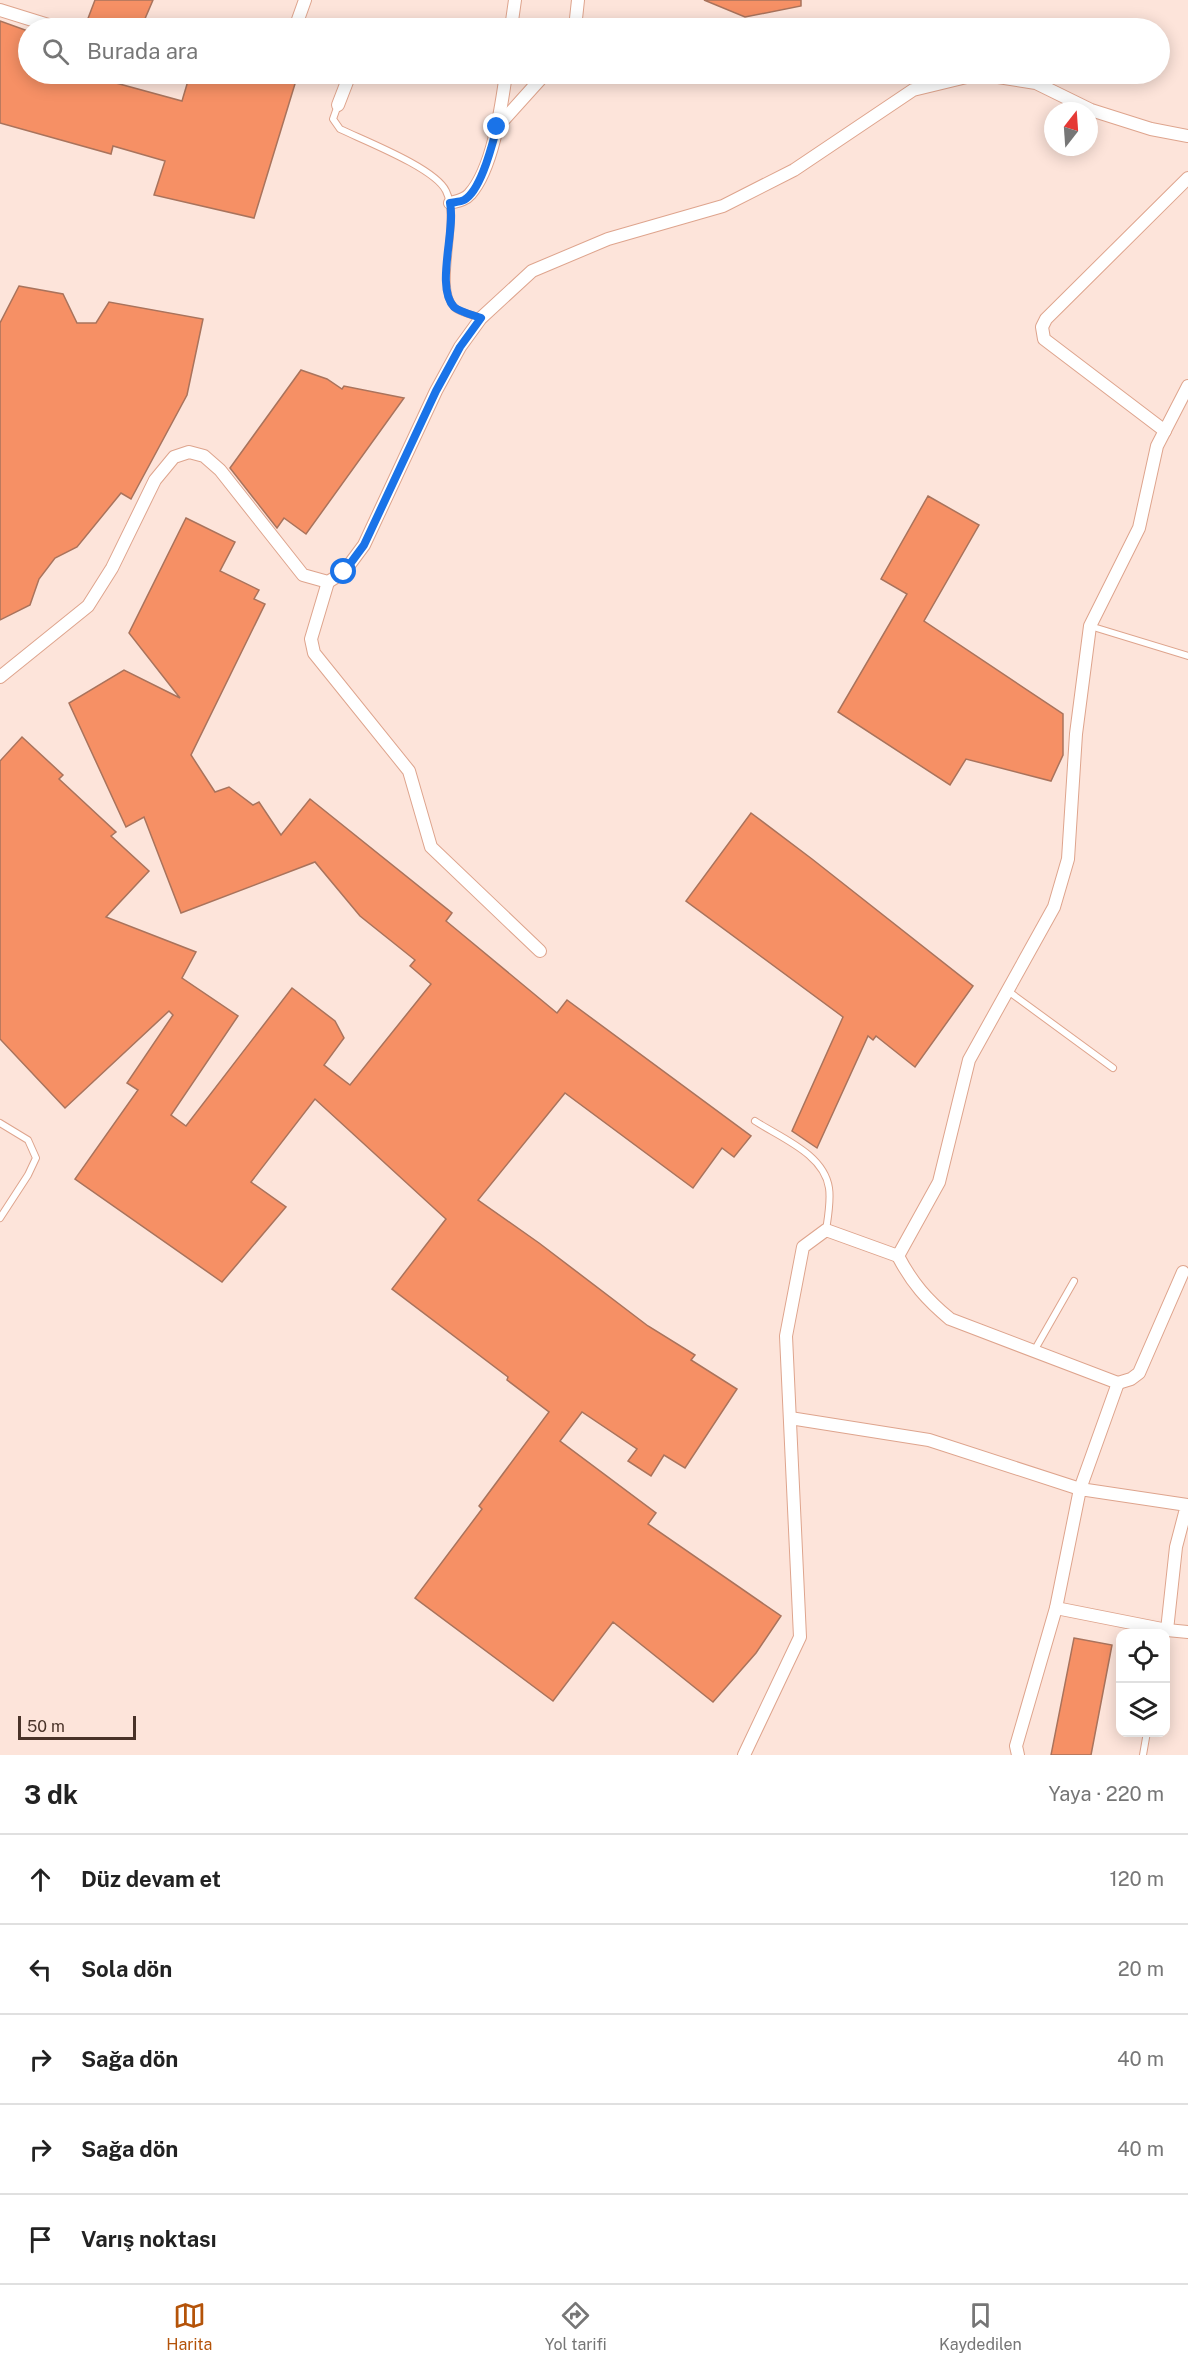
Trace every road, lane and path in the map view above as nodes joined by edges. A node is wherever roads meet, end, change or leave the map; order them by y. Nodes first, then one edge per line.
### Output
1 (305, 0) edge
2 (515, 0) edge
3 (579, 0) edge
4 (0, 10) edge
5 (26, 18) edge
6 (299, 18) edge
7 (512, 18) edge
8 (576, 18) edge
9 (346, 84) edge
10 (504, 84) edge
11 (535, 84) edge
12 (938, 84) edge
13 (1038, 84) edge
14 (338, 105) joint
15 (497, 127) junction
16 (1188, 136) edge
17 (1188, 178) edge
18 (450, 203) junction
19 (481, 318) junction
20 (1188, 386) edge
21 (1165, 431) junction
22 (328, 582) junction
23 (1090, 626) junction
24 (1188, 656) edge
25 (0, 677) edge
26 (540, 951) dead end
27 (1008, 991) junction
28 (1113, 1068) dead end
29 (755, 1121) dead end
30 (0, 1123) edge
31 (0, 1218) edge
32 (826, 1230) junction
33 (898, 1256) junction
34 (1183, 1272) dead end
35 (1074, 1281) dead end
36 (1034, 1351) junction
37 (1118, 1383) junction
38 (790, 1418) junction
39 (1080, 1489) junction
40 (1188, 1504) edge
41 (1056, 1608) junction
42 (1148, 1629) edge
43 (1166, 1629) edge
44 (1188, 1632) edge
45 (1170, 1633) edge
46 (1146, 1737) edge
47 (744, 1755) edge
48 (1018, 1755) edge
49 (1143, 1755) edge

1 - 6 street
2 - 7 street
3 - 8 street
4 - 5 street
9 - 14 street
10 - 15 street
11 - 15 street
12 - 19 street
13 - 16 street
14 - 18 lane
15 - 18 street
17 - 21 street
18 - 19 lane
19 - 22 street
20 - 21 street
21 - 23 street
22 - 25 street
22 - 26 street
23 - 24 lane
23 - 27 street
27 - 28 lane
27 - 33 street
29 - 32 lane
30 - 31 lane
32 - 33 street
32 - 38 street
33 - 36 street
34 - 37 street
35 - 36 lane
36 - 37 street
37 - 39 street
38 - 39 street
38 - 47 street
39 - 40 street
39 - 41 street
40 - 43 street
41 - 42 street
41 - 48 street
44 - 45 street
46 - 49 lane

